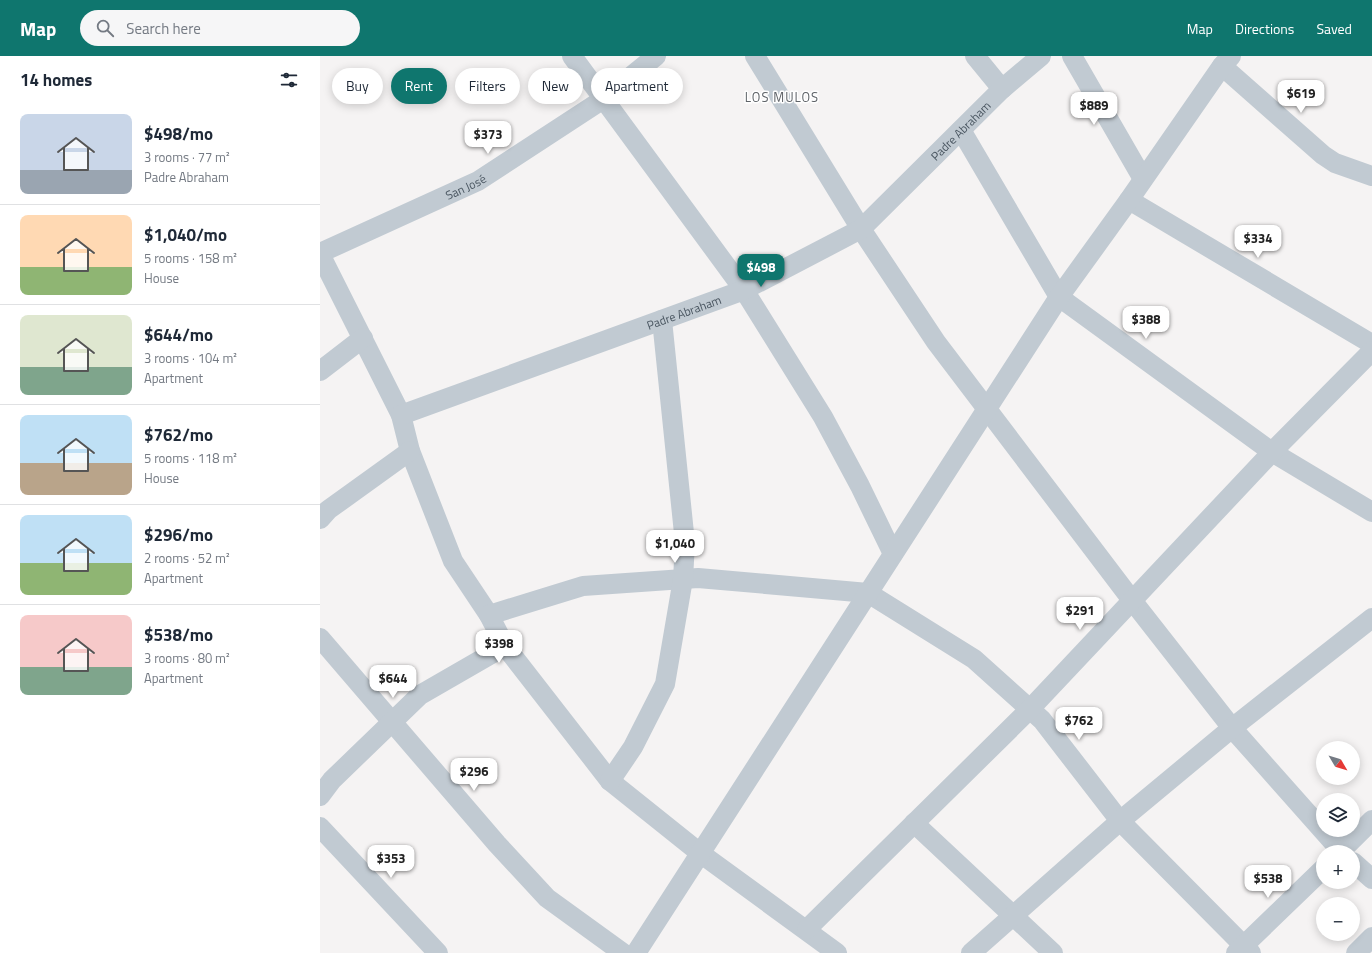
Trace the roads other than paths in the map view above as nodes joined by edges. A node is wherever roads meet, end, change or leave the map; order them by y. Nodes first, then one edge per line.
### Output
1 (572, 56) edge
2 (656, 56) edge
3 (755, 56) edge
4 (975, 56) edge
5 (1041, 56) edge
6 (1072, 56) edge
7 (1227, 61) edge
8 (641, 68) edge
9 (591, 84) edge
10 (1002, 89) junction
11 (596, 104) edge
12 (605, 104) edge
13 (960, 130) junction
14 (1372, 176) edge
15 (1143, 179) junction
16 (1129, 200) junction
17 (861, 229) junction
18 (320, 254) edge
19 (744, 290) junction
20 (1059, 296) junction
21 (662, 320) junction
22 (363, 338) junction
23 (1372, 344) edge
24 (1372, 351) edge
25 (320, 371) edge
26 (986, 410) junction
27 (401, 415) junction
28 (410, 451) junction
29 (1272, 452) junction
30 (1372, 512) edge
31 (320, 519) edge
32 (893, 554) junction
33 (683, 579) junction
34 (868, 593) junction
35 (1131, 599) junction
36 (489, 615) junction
37 (1372, 618) edge
38 (320, 638) edge
39 (505, 646) junction
40 (1030, 709) junction
41 (392, 722) junction
42 (1232, 728) junction
43 (610, 781) junction
44 (320, 796) edge
45 (1372, 820) edge
46 (1120, 821) junction
47 (914, 823) junction
48 (320, 827) edge
49 (1336, 845) edge
50 (1351, 845) edge
51 (700, 853) junction
52 (1360, 868) edge
53 (1316, 876) edge
54 (1372, 879) edge
55 (1013, 916) junction
56 (807, 929) junction
57 (1372, 937) edge
58 (1244, 950) edge
59 (438, 953) edge
60 (623, 953) edge
61 (636, 953) edge
62 (837, 953) edge
63 (971, 953) edge
64 (1053, 953) edge
65 (1356, 953) edge

1 - 9 street
2 - 8 street, San José
3 - 17 street
4 - 10 street
5 - 10 street, Padre Abraham
6 - 15 street
7 - 14 street
7 - 15 street
10 - 13 street, Padre Abraham
11 - 18 street, San José
12 - 19 street
13 - 17 street, Padre Abraham
13 - 20 street
15 - 16 street
16 - 20 street
16 - 23 street
17 - 19 street, Padre Abraham
17 - 26 street
18 - 22 street
19 - 21 street, Padre Abraham
19 - 32 street
20 - 26 street
20 - 29 street
21 - 27 street, Padre Abraham
21 - 33 street
22 - 25 street
22 - 27 street
24 - 29 street
26 - 32 street
26 - 35 street
27 - 28 street
28 - 31 street
28 - 36 street
29 - 30 street
29 - 35 street
32 - 34 street
33 - 34 street
33 - 36 street
33 - 43 street
34 - 40 street
34 - 51 street
35 - 40 street
35 - 42 street
36 - 39 street
37 - 42 street
38 - 41 street
39 - 41 street
39 - 43 street
40 - 46 street
40 - 47 street
41 - 44 street
41 - 60 street
42 - 46 street
42 - 49 street
43 - 51 street
45 - 50 street
46 - 55 street
46 - 58 street
47 - 55 street
47 - 56 street
48 - 59 street
51 - 56 street
51 - 61 street
52 - 54 street
53 - 58 street
55 - 63 street
55 - 64 street
56 - 62 street
57 - 65 street

